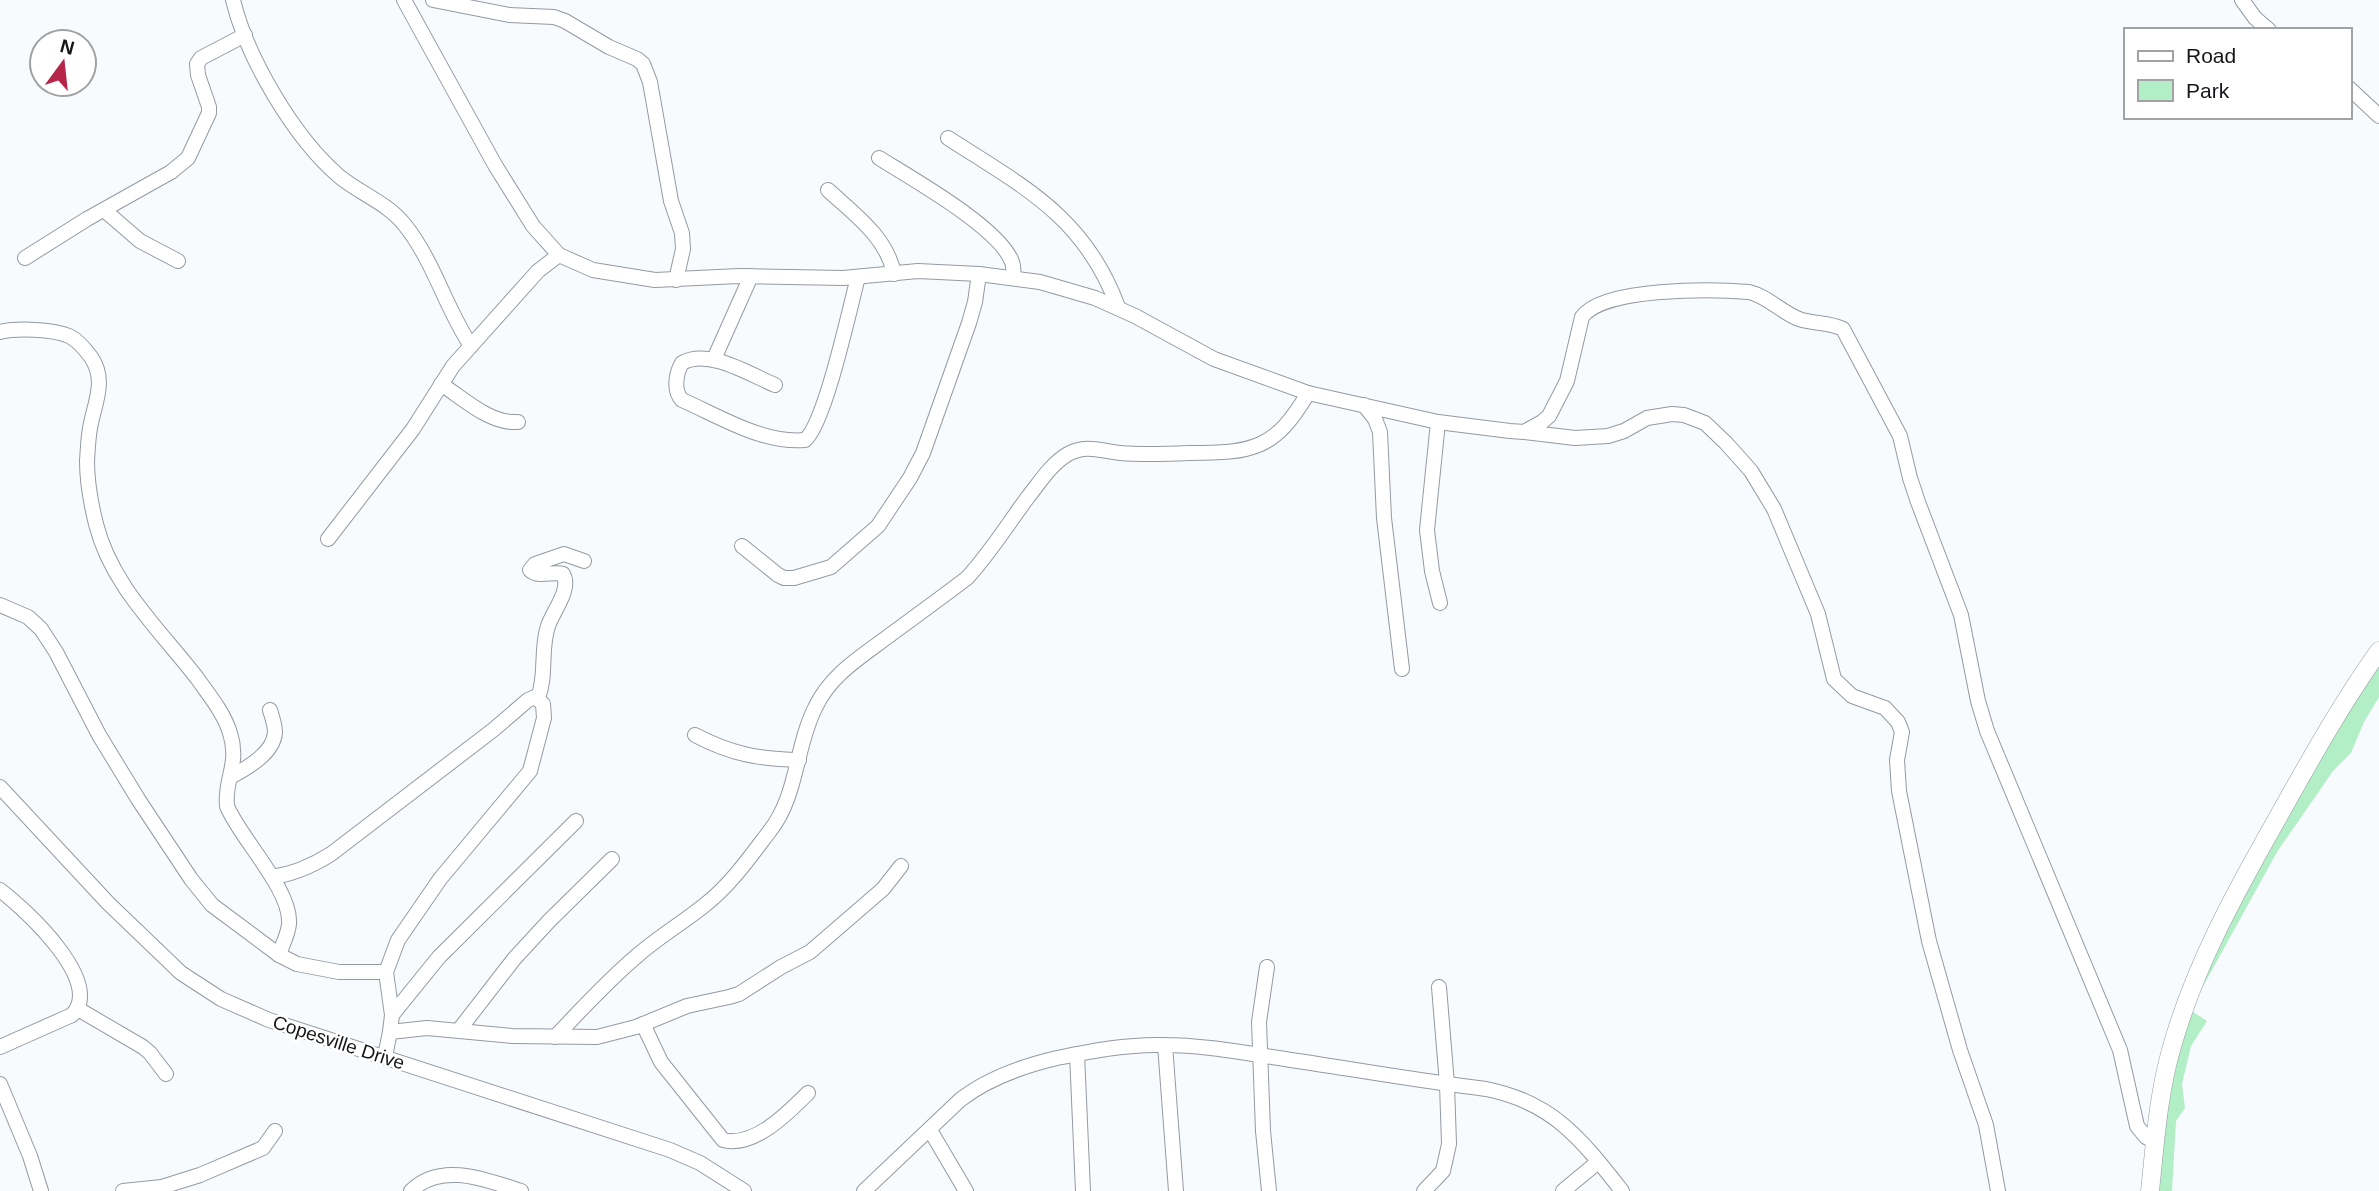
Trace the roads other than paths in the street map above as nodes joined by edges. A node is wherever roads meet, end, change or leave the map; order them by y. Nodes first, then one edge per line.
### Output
1 (233, 0) edge
2 (404, 0) edge
3 (433, 0) edge
4 (2242, 0) edge
5 (2267, 28) edge
6 (245, 36) junction
7 (2351, 90) edge
8 (2379, 116) edge
9 (948, 138) dead end
10 (879, 158) dead end
11 (828, 190) dead end
12 (104, 210) junction
13 (559, 255) junction
14 (25, 258) dead end
15 (178, 261) dead end
16 (894, 274) junction
17 (979, 274) junction
18 (751, 276) junction
19 (858, 277) junction
20 (1014, 278) junction
21 (676, 280) junction
22 (1118, 307) junction
23 (0, 332) edge
24 (471, 346) junction
25 (714, 359) junction
26 (441, 384) junction
27 (775, 385) dead end
28 (1308, 393) junction
29 (1364, 405) junction
30 (519, 422) dead end
31 (1438, 422) junction
32 (1524, 432) junction
33 (328, 539) dead end
34 (742, 546) dead end
35 (584, 561) dead end
36 (1440, 603) dead end
37 (0, 605) edge
38 (2379, 651) edge
39 (1402, 669) dead end
40 (538, 698) junction
41 (271, 710) dead end
42 (695, 735) dead end
43 (799, 760) junction
44 (232, 776) junction
45 (0, 787) edge
46 (576, 821) dead end
47 (612, 859) dead end
48 (901, 866) dead end
49 (272, 877) junction
50 (0, 890) edge
51 (279, 955) junction
52 (1267, 967) dead end
53 (386, 972) junction
54 (1439, 987) dead end
55 (78, 1009) junction
56 (392, 1015) junction
57 (643, 1024) junction
58 (460, 1030) junction
59 (390, 1032) junction
60 (555, 1037) junction
61 (1165, 1045) junction
62 (0, 1047) edge
63 (1077, 1054) junction
64 (1259, 1055) junction
65 (386, 1056) junction
66 (166, 1074) dead end
67 (1447, 1084) junction
68 (1, 1091) edge
69 (808, 1093) dead end
70 (930, 1130) junction
71 (275, 1131) dead end
72 (2154, 1141) junction
73 (1598, 1162) junction
74 (41, 1191) edge
75 (123, 1191) edge
76 (411, 1191) edge
77 (521, 1191) edge
78 (744, 1191) edge
79 (864, 1191) edge
80 (966, 1191) edge
81 (1083, 1191) edge
82 (1176, 1191) edge
83 (1269, 1191) edge
84 (1424, 1191) edge
85 (1563, 1191) edge
86 (1622, 1191) edge
87 (1998, 1191) edge
88 (2150, 1191) edge

1 - 6 street
2 - 13 street
3 - 21 street
4 - 5 street
6 - 12 street
6 - 24 street
7 - 8 street
9 - 22 street
10 - 20 street
11 - 16 street
12 - 14 street
12 - 15 street
13 - 21 street
13 - 24 street
16 - 17 street
16 - 19 street
17 - 20 street
17 - 34 street
18 - 19 street
18 - 21 street
18 - 25 street
19 - 25 street
20 - 22 street
22 - 28 street
23 - 44 street
24 - 26 street
25 - 27 street
26 - 30 street
26 - 33 street
28 - 29 street
28 - 43 street
29 - 31 street
29 - 39 street
31 - 32 street
31 - 36 street
32 - 72 street
32 - 87 street
35 - 40 street
37 - 51 street
38 - 72 main road
40 - 49 street
40 - 53 street
41 - 44 street
42 - 43 street
43 - 60 street
44 - 49 street
45 - 65 street, Copesville Drive
46 - 56 street
47 - 58 street
48 - 57 street
49 - 51 street
50 - 55 street
51 - 53 street
52 - 64 street
53 - 56 street
54 - 67 street
55 - 62 street
55 - 66 street
56 - 59 street
57 - 60 street
57 - 69 street
58 - 59 street
58 - 60 street
59 - 65 street
61 - 63 street
61 - 64 street
61 - 82 street
63 - 70 street
63 - 81 street
64 - 67 street
64 - 83 street
65 - 78 street, Copesville Drive
67 - 73 street
67 - 84 street
68 - 74 street
70 - 79 street
70 - 80 street
71 - 75 street
72 - 88 main road
73 - 85 street
73 - 86 street
76 - 77 street

